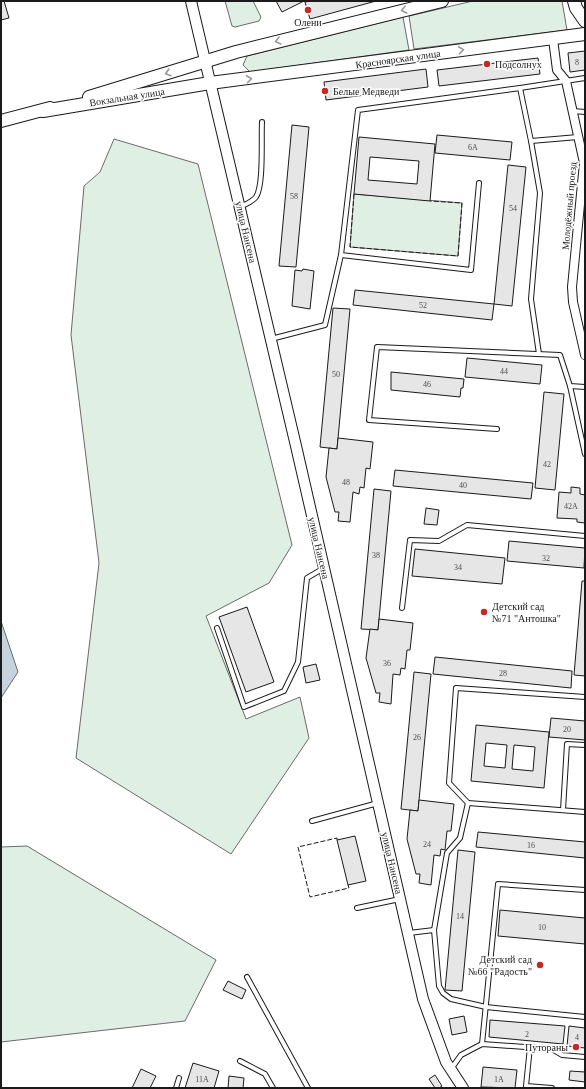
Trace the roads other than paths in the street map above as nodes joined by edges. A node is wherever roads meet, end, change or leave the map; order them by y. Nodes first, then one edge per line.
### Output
1 (191, 1) edge
2 (442, 1) edge
3 (574, 1) edge
4 (585, 21) edge
5 (585, 34) edge
6 (553, 39) junction
7 (205, 62) junction
8 (585, 78) edge
9 (566, 81) junction
10 (210, 83) junction
11 (520, 88) junction
12 (43, 111) junction
13 (573, 111) junction
14 (585, 112) edge
15 (1, 121) edge
16 (262, 122) dead end
17 (578, 137) junction
18 (531, 141) junction
19 (479, 183) dead end
20 (240, 207) junction
21 (341, 255) junction
22 (271, 339) junction
23 (539, 354) junction
24 (585, 355) edge
25 (570, 386) junction
26 (585, 387) edge
27 (497, 429) dead end
28 (585, 454) edge
29 (585, 536) edge
30 (324, 568) junction
31 (402, 608) dead end
32 (217, 628) dead end
33 (585, 698) edge
34 (585, 745) edge
35 (378, 803) junction
36 (468, 803) junction
37 (563, 810) junction
38 (585, 812) edge
39 (312, 821) dead end
40 (585, 890) edge
41 (400, 899) junction
42 (357, 908) dead end
43 (434, 930) junction
44 (408, 933) junction
45 (247, 977) dead end
46 (486, 1007) junction
47 (585, 1017) edge
48 (482, 1044) junction
49 (530, 1047) junction
50 (585, 1057) edge
51 (240, 1061) dead end
52 (450, 1070) junction
53 (179, 1078) dead end
54 (176, 1088) edge
55 (273, 1088) edge
56 (308, 1088) edge
57 (463, 1088) edge
58 (552, 1088) edge

1 - 7 street, улица Нансена
2 -> 7 main road
3 - 4 main road
5 - 6 main road, Красноярская улица
6 - 9 street, Молодёжный проезд
10 -> 6 main road, Красноярская улица
7 - 10 street, улица Нансена
7 -> 12 main road, Вокзальная улица
8 - 9 lane
9 - 11 lane
9 - 13 street, Молодёжный проезд
10 - 12 main road, Вокзальная улица
10 - 20 street, улица Нансена
11 - 18 lane
11 - 21 lane
12 - 15 main road, Вокзальная улица
13 - 14 lane
13 - 17 street, Молодёжный проезд
16 - 20 lane
17 - 18 lane
17 - 24 street, Молодёжный проезд
18 - 23 lane
19 - 21 lane
20 - 22 street, улица Нансена
21 - 22 lane
22 - 30 street, улица Нансена
23 - 25 lane
23 - 27 lane
25 - 26 lane
25 - 28 lane
29 - 31 lane
30 - 32 lane
30 - 35 street, улица Нансена
33 - 36 lane
34 - 37 lane
35 - 39 lane
35 - 41 street, улица Нансена
36 - 37 lane
36 - 43 lane
37 - 38 lane
40 - 46 lane
41 - 42 lane
41 - 44 street, улица Нансена
43 - 44 lane
43 - 46 lane
44 - 52 street, улица Нансена
45 - 56 lane
46 - 47 lane
46 - 48 lane
48 - 49 lane
48 - 52 lane
49 - 50 lane
49 - 58 lane
51 - 55 lane
52 - 57 street, улица Нансена
53 - 54 lane

